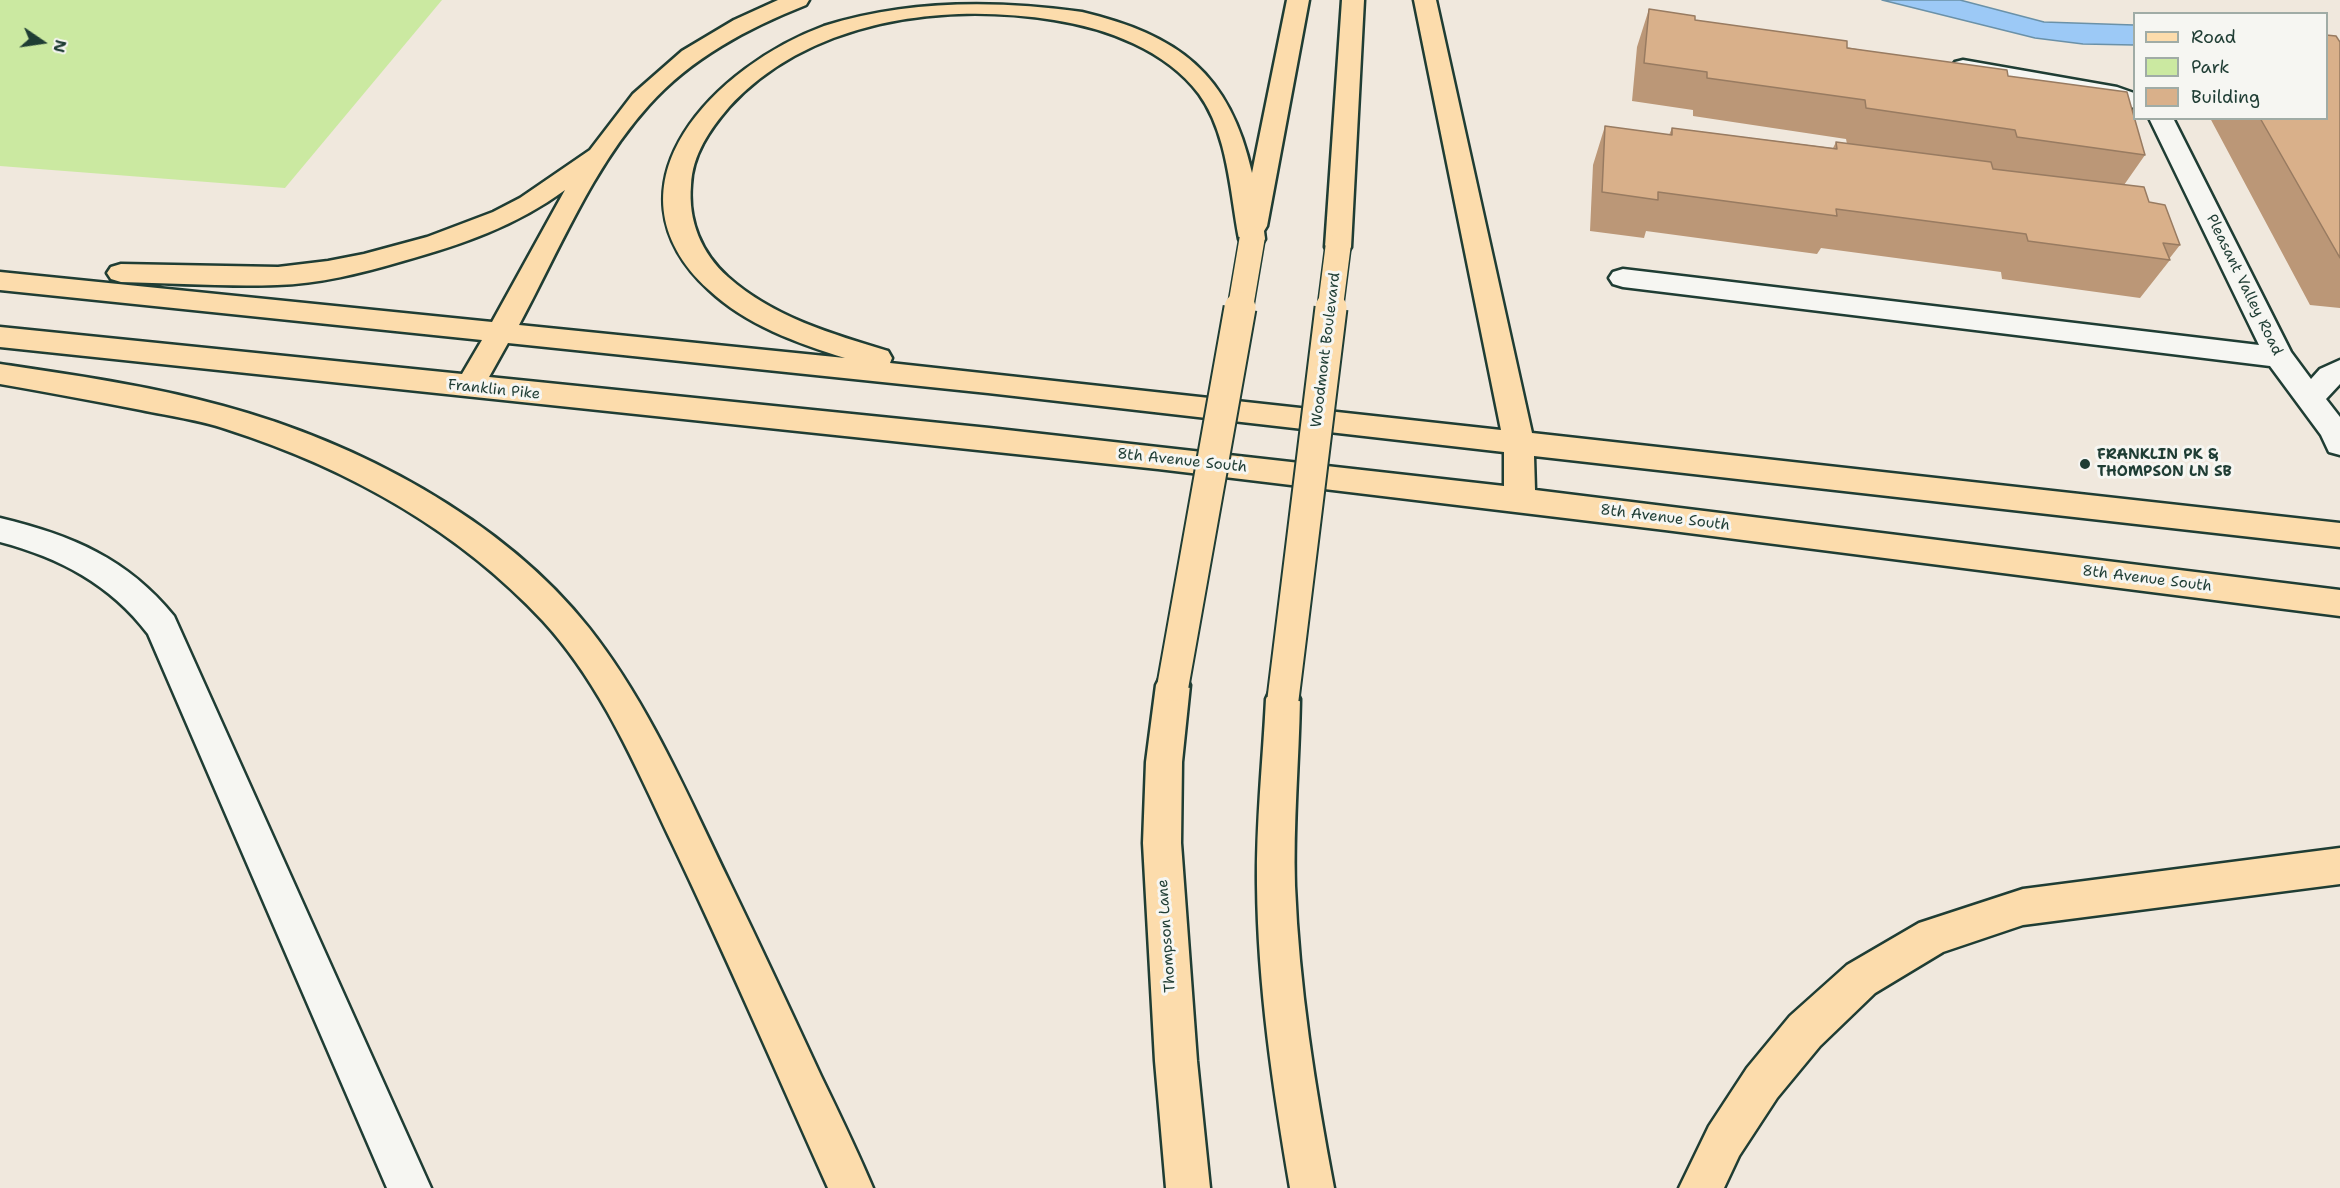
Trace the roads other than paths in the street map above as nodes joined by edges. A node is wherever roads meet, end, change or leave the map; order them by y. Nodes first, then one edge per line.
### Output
1 (798, 0) edge
2 (1298, 0) edge
3 (1353, 0) edge
4 (1425, 0) edge
5 (1944, 64) edge
6 (2133, 101) edge
7 (2162, 120) edge
8 (597, 156) junction
9 (1252, 239) junction
10 (0, 268) edge
11 (1623, 278) dead end
12 (0, 281) edge
13 (501, 332) junction
14 (0, 337) edge
15 (2280, 357) junction
16 (2340, 369) edge
17 (0, 374) edge
18 (988, 383) junction
19 (469, 387) junction
20 (2310, 399) junction
21 (2338, 435) edge
22 (989, 439) joint
23 (1519, 442) junction
24 (1520, 500) junction
25 (0, 530) edge
26 (2340, 535) edge
27 (2340, 603) edge
28 (2340, 866) edge
29 (409, 1188) edge
30 (851, 1188) edge
31 (1188, 1188) edge
32 (1312, 1188) edge
33 (1701, 1188) edge

1 - 8 main road
2 - 9 main road
3 - 32 main road, Woodmont Boulevard, bridge
4 - 23 main road
5 - 6 street
7 - 15 street, Pleasant Valley Road
8 - 10 main road
8 - 13 main road
9 - 18 main road
9 - 31 main road, Thompson Lane, bridge
11 - 15 street
12 - 13 main road
13 - 18 main road
13 - 19 main road
14 - 19 main road, Franklin Pike
15 - 20 street, Pleasant Valley Road
16 - 20 street
17 - 30 main road
18 - 23 main road
19 - 22 main road, Franklin Pike
20 - 21 street, Pleasant Valley Road
22 - 24 main road, 8th Avenue South
23 - 24 main road
23 - 26 main road
24 - 27 main road, 8th Avenue South
25 - 29 street
28 - 33 main road

